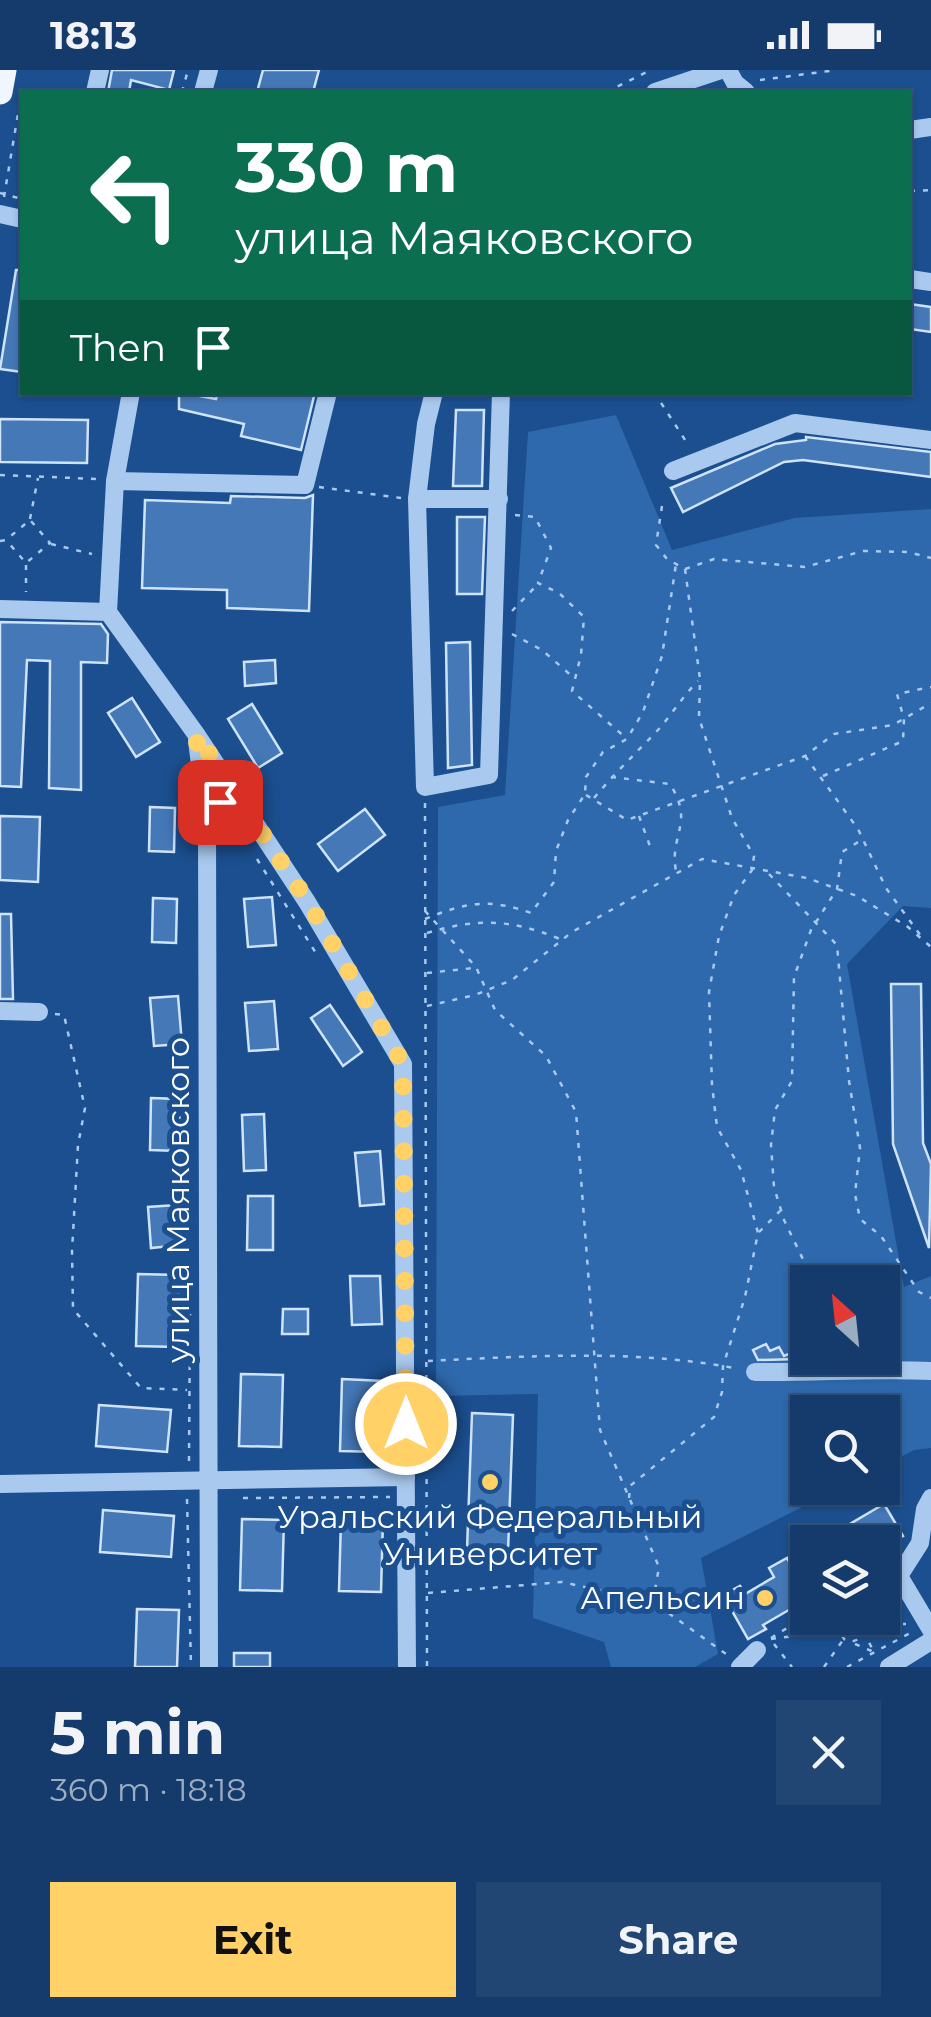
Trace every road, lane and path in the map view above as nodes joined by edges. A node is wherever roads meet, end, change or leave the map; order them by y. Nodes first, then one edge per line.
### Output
1 (651, 70) edge
2 (838, 70) edge
3 (733, 79) edge
4 (9, 83) edge
5 (610, 90) edge
6 (667, 90) edge
7 (2, 194) edge
8 (130, 395) edge
9 (327, 395) edge
10 (433, 395) edge
11 (501, 395) edge
12 (656, 395) edge
13 (931, 440) edge
14 (699, 461) junction
15 (674, 472) dead end
16 (0, 475) edge
17 (38, 476) junction
18 (115, 481) junction
19 (304, 485) junction
20 (417, 500) junction
21 (498, 506) junction
22 (662, 506) dead end
23 (30, 520) junction
24 (6, 540) junction
25 (0, 541) edge
26 (50, 543) junction
27 (111, 555) junction
28 (931, 558) edge
29 (26, 563) junction
30 (676, 564) junction
31 (685, 569) junction
32 (538, 583) junction
33 (0, 608) edge
34 (25, 610) junction
35 (108, 612) junction
36 (492, 629) junction
37 (576, 679) junction
38 (700, 679) junction
39 (931, 687) edge
40 (931, 703) edge
41 (904, 718) junction
42 (196, 734) junction
43 (627, 739) junction
44 (804, 756) junction
45 (612, 777) junction
46 (822, 777) junction
47 (425, 787) junction
48 (722, 788) junction
49 (585, 794) junction
50 (593, 799) junction
51 (680, 800) junction
52 (639, 815) junction
53 (863, 840) junction
54 (651, 849) dead end
55 (254, 854) dead end
56 (752, 870) junction
57 (676, 872) junction
58 (767, 872) junction
59 (837, 889) junction
60 (425, 911) junction
61 (431, 917) junction
62 (425, 919) junction
63 (816, 921) junction
64 (442, 928) junction
65 (425, 933) junction
66 (561, 940) junction
67 (924, 942) junction
68 (931, 947) edge
69 (324, 964) dead end
70 (476, 968) junction
71 (426, 974) junction
72 (485, 992) junction
73 (426, 1006) junction
74 (0, 1012) edge
75 (38, 1012) joint
76 (781, 1210) junction
77 (758, 1233) junction
78 (806, 1265) edge
79 (931, 1298) edge
80 (595, 1358) junction
81 (426, 1362) junction
82 (723, 1366) junction
83 (931, 1370) edge
84 (755, 1372) joint
85 (189, 1390) dead end
86 (406, 1476) junction
87 (209, 1481) junction
88 (0, 1484) edge
89 (392, 1497) dead end
90 (187, 1498) dead end
91 (242, 1498) dead end
92 (628, 1498) junction
93 (931, 1498) edge
94 (427, 1593) junction
95 (653, 1602) junction
96 (790, 1627) edge
97 (900, 1628) edge
98 (930, 1632) edge
99 (813, 1635) edge
100 (842, 1635) edge
101 (862, 1635) edge
102 (866, 1635) edge
103 (844, 1639) junction
104 (852, 1642) junction
105 (764, 1644) junction
106 (874, 1652) junction
107 (736, 1663) edge
108 (190, 1667) edge
109 (209, 1667) edge
110 (407, 1667) edge
111 (427, 1667) edge
112 (792, 1667) edge
113 (824, 1667) edge
114 (847, 1667) edge
115 (888, 1667) edge

1 - 5 path
2 - 3 path
3 - 6 street
4 - 7 path
8 - 18 street
9 - 19 street
10 - 20 street
11 - 21 street
12 - 14 path
13 - 14 street
14 - 15 street
16 - 17 path
17 - 18 path
17 - 23 path
18 - 19 street
18 - 27 street
19 - 20 path
20 - 21 street
20 - 47 street
21 - 32 path
21 - 36 street
22 - 30 path
23 - 24 path
23 - 26 path
24 - 25 path
24 - 29 path
26 - 27 path
26 - 29 path
27 - 35 street
28 - 31 path
29 - 34 path
30 - 31 path
30 - 43 path
31 - 38 path
32 - 36 path
32 - 37 path
33 - 34 street
34 - 35 street
35 - 42 street
36 - 37 path
36 - 47 street
37 - 43 path
38 - 45 path
38 - 48 path
39 - 41 path
40 - 41 path
41 - 44 path
41 - 46 path
42 - 86 street
42 - 87 street, улица Маяковского
43 - 49 path
44 - 46 path
44 - 48 path
45 - 50 path
45 - 51 path
46 - 53 path
47 - 60 path
48 - 51 path
48 - 56 path
49 - 50 path
49 - 61 path
50 - 52 path
51 - 52 path
51 - 57 path
52 - 54 path
53 - 59 path
53 - 67 path
55 - 69 path
56 - 57 path
56 - 58 path
56 - 77 path
57 - 66 path
58 - 59 path
58 - 63 path
59 - 63 path
59 - 67 path
60 - 61 path
60 - 62 path
61 - 62 path
61 - 64 path
62 - 65 path
63 - 76 path
63 - 79 path
64 - 65 path
64 - 66 path
64 - 70 path
65 - 71 path
66 - 72 path
67 - 68 path
70 - 71 path
70 - 72 path
71 - 73 path
72 - 73 path
72 - 80 path
73 - 81 path
74 - 75 street
75 - 85 path
76 - 77 path
76 - 78 path
77 - 82 path
80 - 81 path
80 - 82 path
80 - 92 path
81 - 94 path
82 - 84 path
82 - 92 path
83 - 84 street
86 - 87 street
86 - 110 street
87 - 88 street
87 - 109 street, улица Маяковского
89 - 91 path
90 - 108 path
92 - 95 path
93 - 98 street
94 - 95 path
94 - 111 path
95 - 107 path
96 - 105 path
97 - 98 path
98 - 106 path
98 - 115 street
99 - 105 path
100 - 103 path
101 - 104 path
102 - 106 path
103 - 104 path
103 - 113 path
104 - 106 path
105 - 107 street
105 - 112 path
106 - 114 path

